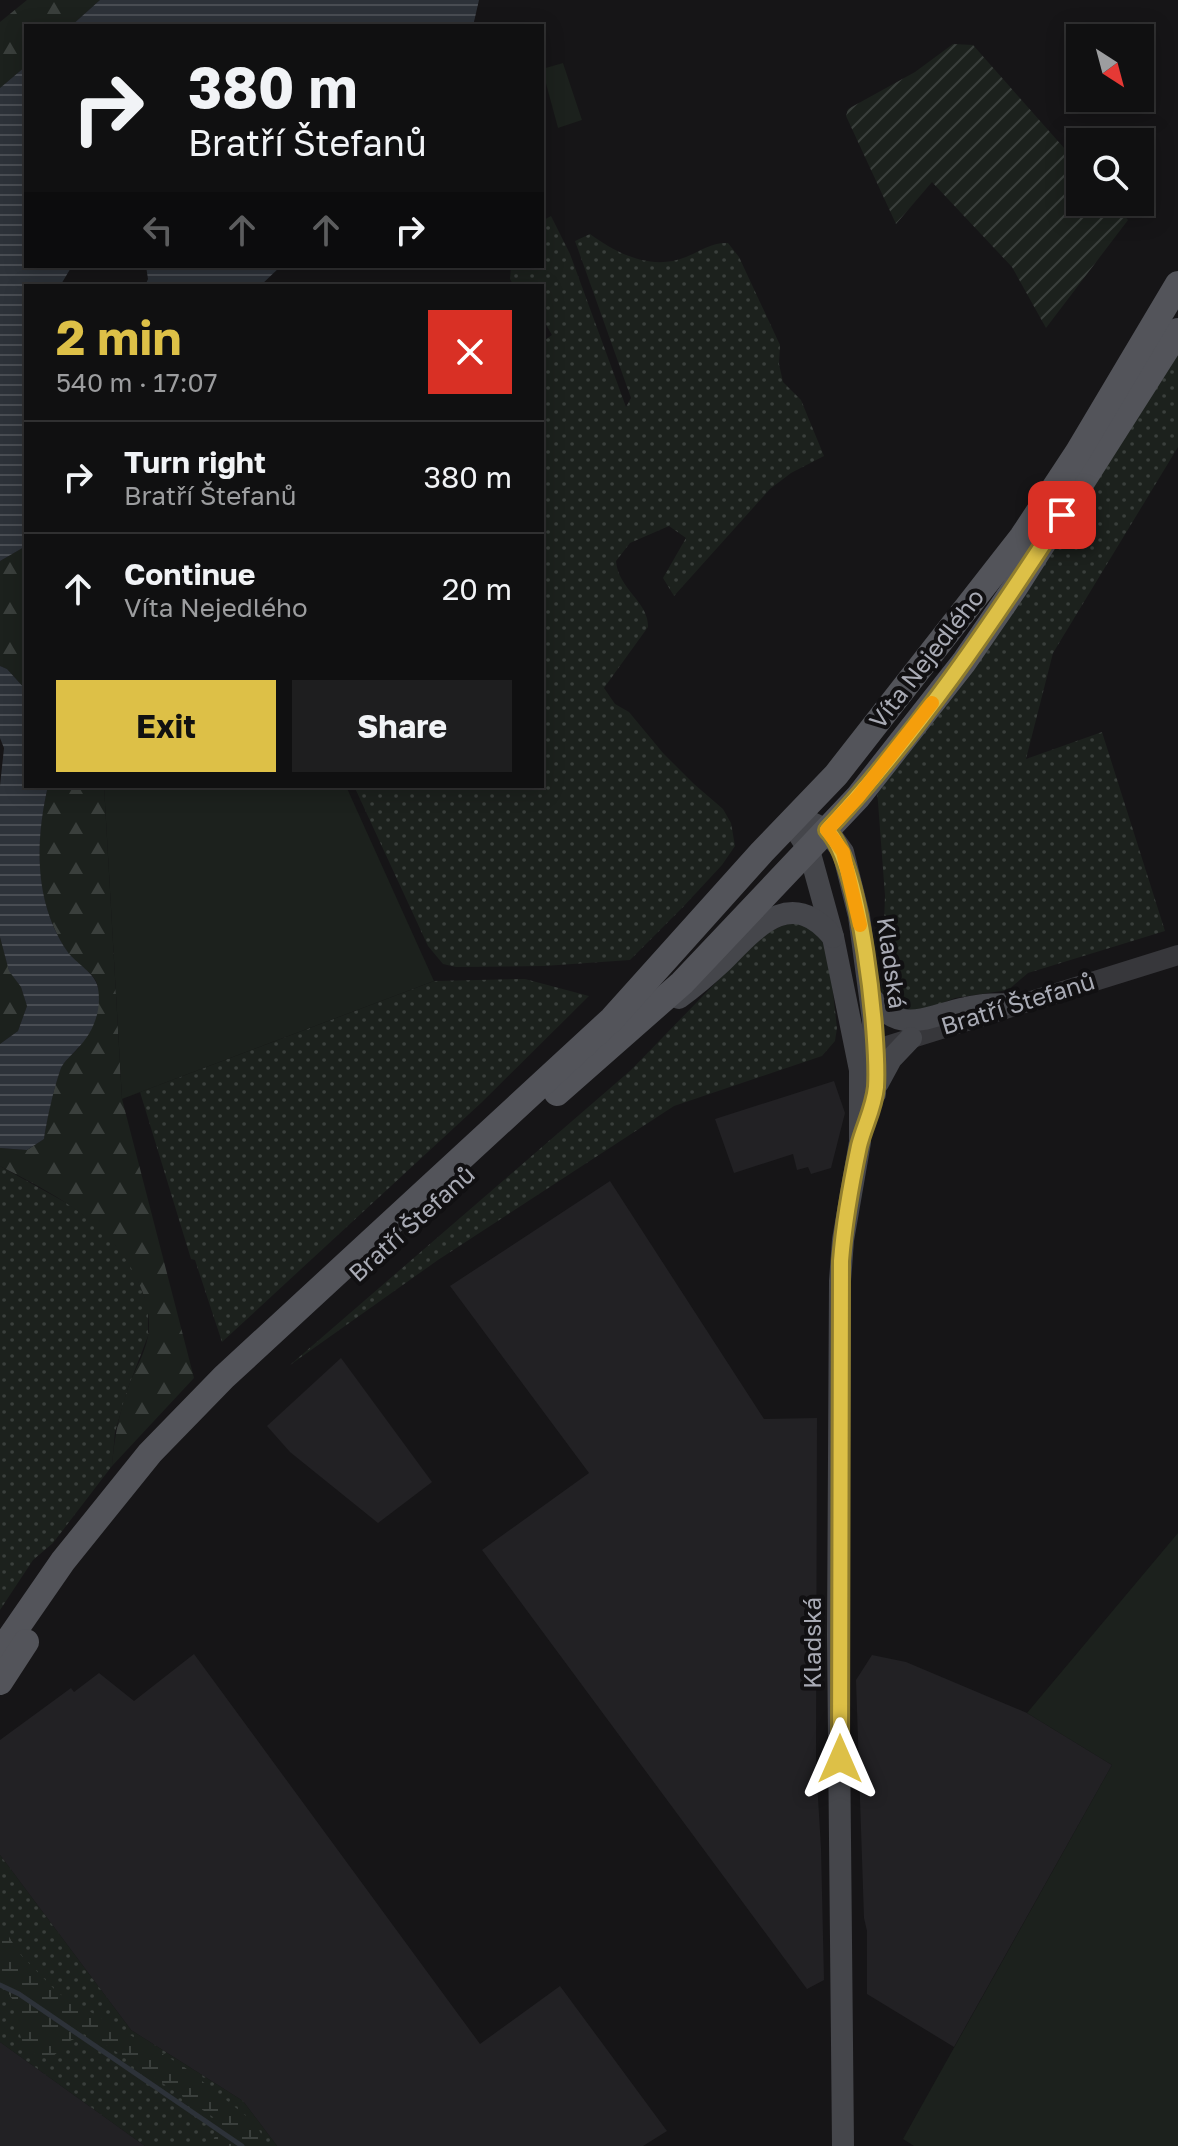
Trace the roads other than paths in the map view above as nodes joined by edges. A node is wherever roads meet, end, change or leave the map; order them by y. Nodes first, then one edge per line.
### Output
1 (1178, 284) edge
2 (1178, 331) edge
3 (858, 797) joint
4 (791, 822) junction
5 (827, 830) junction
6 (809, 850) junction
7 (833, 937) junction
8 (1178, 955) edge
9 (870, 996) junction
10 (1016, 1004) junction
11 (643, 1019) junction
12 (911, 1038) junction
13 (867, 1052) junction
14 (876, 1088) junction
15 (860, 1142) junction
16 (0, 1652) edge
17 (0, 1682) edge
18 (843, 2146) edge

1 - 4 main road, Víta Nejedlého
2 - 3 main road, Víta Nejedlého
3 - 5 main road, Bratří Štefanů
4 - 5 main road
4 - 6 main road, Kladská
4 - 16 main road, Bratří Štefanů
5 - 6 main road, Bratří Štefanů
5 - 9 main road, Kladská
6 - 7 main road, Kladská
6 - 11 main road, Bratří Štefanů
7 - 11 main road
7 - 13 main road, Kladská
8 - 10 street, Bratří Štefanů
9 - 10 main road
9 - 13 main road, Kladská
10 - 12 street, Bratří Štefanů
11 - 17 main road, Bratří Štefanů
12 - 13 street, Bratří Štefanů
12 - 14 main road
13 - 14 main road, Kladská
13 - 15 main road, Kladská
14 - 15 main road, Kladská
15 - 18 main road, Kladská

